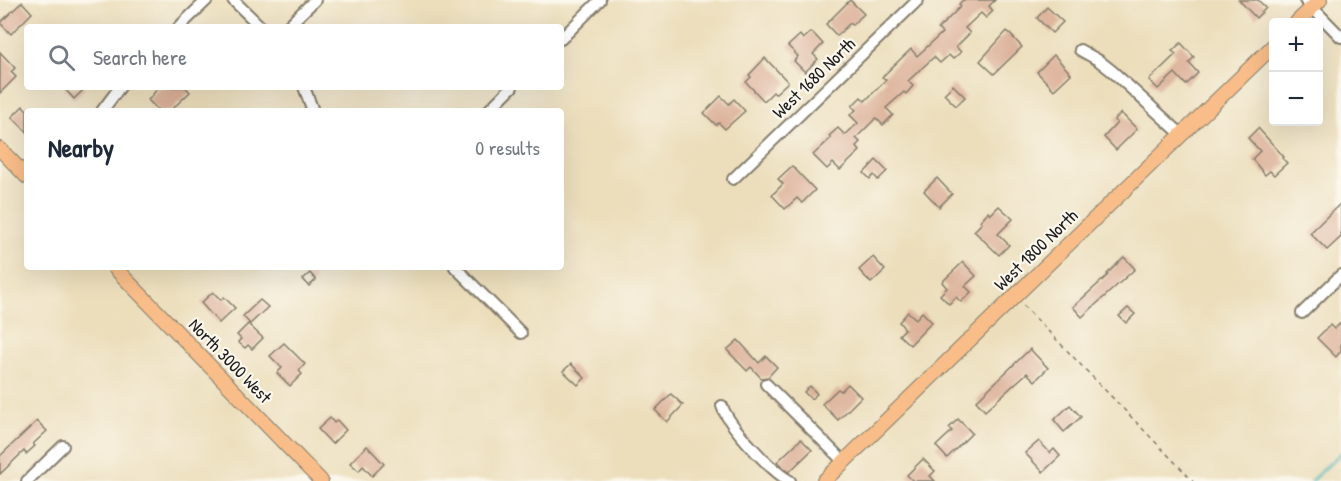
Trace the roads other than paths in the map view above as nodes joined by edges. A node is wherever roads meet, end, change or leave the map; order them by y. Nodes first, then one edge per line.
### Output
1 (207, 0) edge
2 (233, 0) edge
3 (315, 0) edge
4 (600, 0) edge
5 (918, 0) edge
6 (1313, 3) edge
7 (1300, 18) edge
8 (182, 24) edge
9 (258, 24) edge
10 (290, 24) edge
11 (564, 36) edge
12 (1341, 37) edge
13 (1080, 50) dead end
14 (1269, 50) edge
15 (118, 90) edge
16 (305, 90) edge
17 (509, 90) edge
18 (104, 108) edge
19 (312, 108) edge
20 (491, 108) edge
21 (1181, 135) junction
22 (0, 149) edge
23 (24, 174) edge
24 (733, 178) dead end
25 (117, 270) edge
26 (458, 270) edge
27 (1341, 275) edge
28 (1302, 313) dead end
29 (521, 333) dead end
30 (766, 384) dead end
31 (722, 406) dead end
32 (63, 446) dead end
33 (844, 462) junction
34 (27, 481) edge
35 (321, 481) edge
36 (790, 481) edge
37 (824, 481) edge

1 - 8 street
2 - 9 street
3 - 10 street
4 - 11 street
5 - 24 street, West 1680 North
6 - 7 main road
6 - 12 street
13 - 21 street
14 - 21 main road, West 1800 North
15 - 18 street
16 - 19 street
17 - 20 street
21 - 33 main road, West 1800 North
22 - 23 main road
25 - 35 main road, North 3000 West
26 - 29 street
27 - 28 street
30 - 33 street
31 - 36 street
32 - 34 street
33 - 37 main road, West 1800 North

